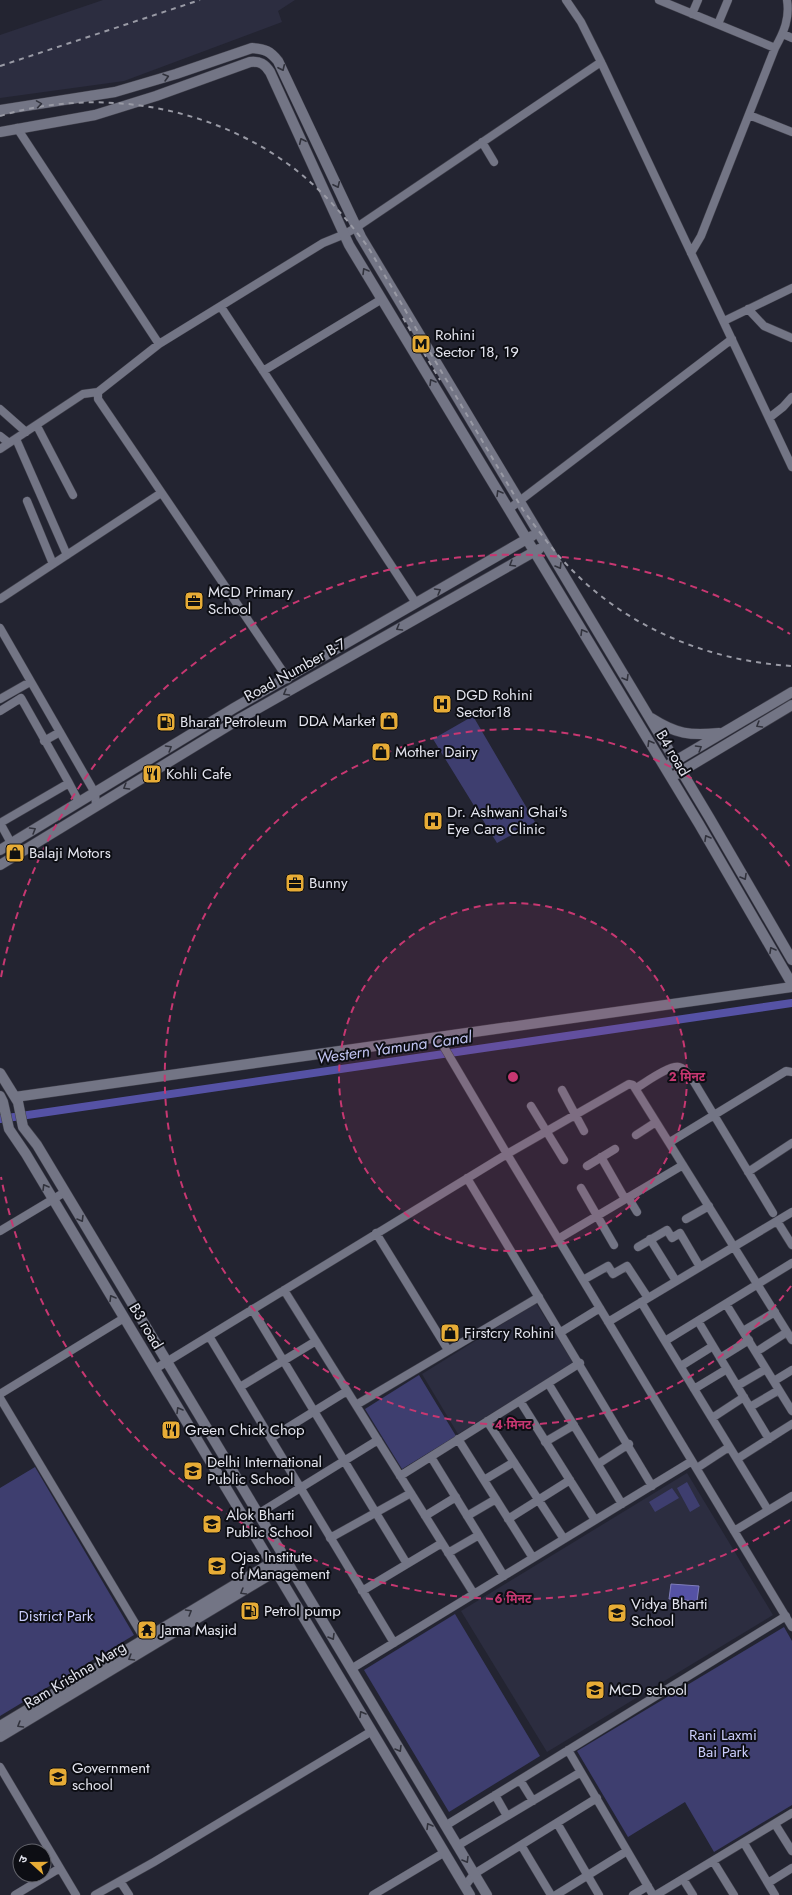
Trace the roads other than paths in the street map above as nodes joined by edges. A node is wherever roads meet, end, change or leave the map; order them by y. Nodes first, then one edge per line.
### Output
1 (566, 0) edge
2 (659, 0) edge
3 (698, 0) edge
4 (728, 0) edge
5 (787, 0) edge
6 (673, 3) edge
7 (692, 14) junction
8 (718, 24) junction
9 (783, 34) junction
10 (792, 38) edge
11 (775, 48) junction
12 (269, 52) junction
13 (601, 62) junction
14 (262, 63) junction
15 (0, 110) edge
16 (749, 115) junction
17 (17, 128) junction
18 (0, 132) edge
19 (792, 132) edge
20 (482, 142) junction
21 (494, 162) dead end
22 (357, 227) junction
23 (345, 234) junction
24 (691, 253) junction
25 (791, 289) edge
26 (382, 298) junction
27 (221, 306) junction
28 (748, 309) junction
29 (724, 321) junction
30 (792, 338) edge
31 (732, 339) junction
32 (159, 344) junction
33 (263, 372) junction
34 (98, 392) junction
35 (792, 397) edge
36 (0, 409) edge
37 (769, 418) junction
38 (37, 426) junction
39 (26, 432) junction
40 (0, 436) edge
41 (12, 441) junction
42 (0, 449) edge
43 (792, 467) edge
44 (161, 493) junction
45 (72, 495) dead end
46 (27, 501) dead end
47 (520, 502) junction
48 (509, 509) junction
49 (539, 533) junction
50 (527, 539) junction
51 (546, 545) junction
52 (534, 551) junction
53 (67, 555) junction
54 (53, 564) junction
55 (0, 599) edge
56 (416, 603) junction
57 (0, 628) edge
58 (602, 639) junction
59 (591, 645) junction
60 (288, 679) junction
61 (30, 682) junction
62 (792, 692) edge
63 (0, 699) edge
64 (792, 705) edge
65 (234, 708) junction
66 (0, 711) edge
67 (649, 717) junction
68 (240, 718) junction
69 (60, 732) junction
70 (724, 733) junction
71 (44, 741) junction
72 (676, 761) junction
73 (665, 767) junction
74 (682, 771) junction
75 (670, 777) junction
76 (69, 783) junction
77 (95, 792) junction
78 (80, 802) junction
79 (96, 805) junction
80 (0, 823) edge
81 (4, 846) edge
82 (0, 865) edge
83 (792, 960) edge
84 (792, 985) edge
85 (440, 1040) junction
86 (792, 1072) edge
87 (0, 1073) edge
88 (636, 1088) junction
89 (562, 1090) dead end
90 (1, 1099) edge
91 (16, 1099) junction
92 (531, 1106) dead end
93 (575, 1114) junction
94 (713, 1115) junction
95 (656, 1122) junction
96 (546, 1131) junction
97 (584, 1131) dead end
98 (636, 1136) dead end
99 (670, 1142) junction
100 (792, 1143) edge
101 (615, 1149) dead end
102 (507, 1154) junction
103 (601, 1158) junction
104 (564, 1160) dead end
105 (683, 1165) junction
106 (587, 1166) dead end
107 (748, 1172) junction
108 (467, 1178) junction
109 (581, 1188) dead end
110 (65, 1192) junction
111 (627, 1198) junction
112 (53, 1200) junction
113 (709, 1206) junction
114 (637, 1212) dead end
115 (792, 1212) edge
116 (597, 1216) junction
117 (775, 1217) junction
118 (686, 1219) dead end
119 (0, 1231) edge
120 (376, 1233) junction
121 (558, 1238) junction
122 (650, 1240) junction
123 (614, 1245) dead end
124 (792, 1245) edge
125 (638, 1247) dead end
126 (734, 1247) junction
127 (792, 1263) edge
128 (700, 1267) junction
129 (583, 1280) junction
130 (676, 1281) junction
131 (757, 1284) junction
132 (284, 1290) junction
133 (539, 1297) junction
134 (645, 1300) junction
135 (726, 1304) junction
136 (600, 1308) junction
137 (252, 1309) junction
138 (775, 1312) junction
139 (124, 1318) junction
140 (698, 1321) junction
141 (608, 1322) junction
142 (743, 1331) junction
143 (561, 1332) junction
144 (787, 1332) junction
145 (209, 1336) junction
146 (748, 1340) junction
147 (792, 1340) edge
148 (316, 1341) junction
149 (665, 1341) junction
150 (713, 1346) junction
151 (448, 1350) junction
152 (756, 1352) junction
153 (720, 1358) junction
154 (284, 1360) junction
155 (166, 1361) junction
156 (580, 1363) junction
157 (681, 1366) junction
158 (154, 1369) junction
159 (727, 1369) junction
160 (766, 1369) junction
161 (792, 1370) edge
162 (774, 1382) junction
163 (548, 1383) junction
164 (737, 1386) junction
165 (240, 1387) junction
166 (694, 1389) junction
167 (779, 1390) junction
168 (347, 1391) junction
169 (0, 1394) edge
170 (744, 1397) junction
171 (0, 1398) edge
172 (520, 1401) junction
173 (356, 1405) junction
174 (750, 1408) junction
175 (314, 1411) junction
176 (792, 1411) edge
177 (712, 1418) junction
178 (487, 1421) junction
179 (792, 1424) edge
180 (574, 1425) junction
181 (271, 1438) junction
182 (458, 1439) junction
183 (769, 1439) junction
184 (378, 1440) junction
185 (546, 1442) junction
186 (629, 1444) junction
187 (729, 1447) junction
188 (431, 1457) junction
189 (737, 1459) junction
190 (345, 1461) junction
191 (514, 1462) junction
192 (598, 1464) junction
193 (694, 1465) junction
194 (400, 1476) junction
195 (484, 1480) junction
196 (570, 1480) junction
197 (652, 1486) junction
198 (301, 1488) junction
199 (411, 1493) junction
200 (792, 1496) edge
201 (456, 1497) junction
202 (496, 1499) junction
203 (538, 1500) junction
204 (622, 1504) junction
205 (768, 1510) junction
206 (377, 1512) junction
207 (258, 1514) junction
208 (425, 1516) junction
209 (467, 1516) junction
210 (508, 1519) junction
211 (596, 1520) junction
212 (734, 1531) junction
213 (479, 1535) junction
214 (330, 1538) junction
215 (564, 1540) junction
216 (442, 1542) junction
217 (448, 1553) junction
218 (533, 1558) junction
219 (286, 1560) junction
220 (407, 1564) junction
221 (274, 1567) junction
222 (504, 1576) junction
223 (362, 1591) junction
224 (474, 1594) junction
225 (786, 1616) junction
226 (792, 1627) edge
227 (147, 1643) junction
228 (394, 1643) junction
229 (351, 1669) junction
230 (0, 1726) edge
231 (372, 1731) junction
232 (0, 1737) edge
233 (568, 1750) junction
234 (0, 1767) edge
235 (581, 1772) junction
236 (520, 1780) junction
237 (495, 1795) junction
238 (597, 1798) junction
239 (533, 1801) junction
240 (792, 1813) edge
241 (507, 1816) junction
242 (557, 1823) junction
243 (775, 1824) junction
244 (445, 1826) junction
245 (744, 1843) junction
246 (522, 1845) junction
247 (457, 1846) junction
248 (627, 1851) junction
249 (792, 1851) edge
250 (444, 1852) junction
251 (713, 1861) junction
252 (60, 1868) junction
253 (792, 1868) edge
254 (474, 1874) junction
255 (588, 1876) junction
256 (683, 1879) junction
257 (120, 1881) junction
258 (768, 1883) junction
259 (465, 1886) junction
260 (648, 1886) junction
261 (99, 1894) edge
262 (15, 1895) edge
263 (76, 1895) edge
264 (129, 1895) edge
265 (373, 1895) edge
266 (470, 1895) edge
267 (487, 1895) edge
268 (551, 1895) edge
269 (556, 1895) edge
270 (599, 1895) edge
271 (632, 1895) edge
272 (653, 1895) edge
273 (656, 1895) edge
274 (693, 1895) edge
275 (734, 1895) edge
276 (775, 1895) edge

1 - 13 street
2 - 6 street
3 - 7 street
4 - 8 street
5 - 9 street
6 - 7 street
7 - 8 street
8 - 11 street
9 - 10 street
9 - 11 street
11 - 16 street
12 - 14 street
15 -> 12 street
12 -> 22 street, B4 road
13 - 20 street
13 - 24 street
14 - 17 street
23 -> 14 street, B4 road
16 - 19 street
16 - 24 street
17 - 18 street
17 - 32 street
20 - 21 street
20 - 22 street
22 - 23 street
22 - 47 street, B4 road
26 -> 23 street, B4 road
23 - 27 street
24 - 29 street
25 - 28 street
26 - 33 street
48 -> 26 street, B4 road
27 - 32 street
27 - 33 street
28 - 29 street
28 - 30 street
29 - 31 street
31 - 37 street
31 - 47 street
32 - 34 street
33 - 56 street
34 - 38 street
34 - 44 street
35 - 37 street
36 - 39 street
37 - 43 street
38 - 39 street
38 - 45 street
39 - 41 street
40 - 41 street
41 - 42 street
41 - 53 street
44 - 53 street
44 - 60 street
46 - 54 street
47 - 48 street
47 - 49 street, B4 road
48 - 50 street, B4 road
49 - 50 street, Road Number B-7
49 - 51 street, B4 road
50 - 52 street, B4 road
56 -> 50 street, Road Number B-7
51 - 52 street, Road Number B-7
51 -> 58 street, B4 road
59 -> 52 street, B4 road
52 -> 68 street, Road Number B-7
53 - 54 street
54 - 55 street
56 - 60 street, Road Number B-7
57 - 61 street
58 - 59 street
58 -> 67 street, B4 road
73 -> 59 street, B4 road
60 - 65 street, Road Number B-7
61 - 63 street
61 - 69 street
62 - 70 street
64 -> 74 street
65 - 68 street
77 -> 65 street, Road Number B-7
66 - 71 street
67 - 70 street
67 - 72 street, B4 road
68 -> 79 street, Road Number B-7
69 - 71 street
69 - 77 street
72 -> 70 street
71 - 76 street
72 - 73 street
72 - 74 street, B4 road
73 - 75 street, B4 road
74 - 75 street
74 -> 83 street, B4 road
84 -> 75 street, B4 road
76 - 78 street
76 - 80 street
77 - 78 street, Road Number B-7
77 - 79 street
81 -> 78 street, Road Number B-7
79 - 82 street, Road Number B-7
80 - 81 street
84 - 85 street
85 - 91 street
85 - 102 street
86 - 94 street
87 - 91 street
88 - 93 street
88 - 94 street
88 - 95 street
89 - 93 street
112 -> 90 street, B3 road
91 - 110 street, B3 road
92 - 96 street
93 - 96 street
93 - 97 street
94 - 99 street
94 - 107 street
95 - 98 street
95 - 99 street
96 - 102 street
96 - 104 street
99 - 105 street
100 - 107 street
101 - 103 street
102 - 108 street
102 - 121 street
103 - 106 street
103 - 111 street
105 - 111 street
105 - 113 street
107 - 117 street
108 - 120 street
108 - 133 street
109 - 116 street
110 - 112 street
110 -> 155 street, B3 road
111 - 114 street
111 - 116 street
112 - 119 street
139 -> 112 street, B3 road
113 - 118 street
113 - 126 street
115 - 117 street
116 - 121 street
116 - 123 street
117 - 124 street
117 - 126 street
120 - 132 street
120 - 151 street
121 - 129 street
122 - 125 street
122 - 128 street
122 - 130 street
126 - 128 street
126 - 131 street
127 - 131 street
128 - 130 street
129 - 134 street
129 - 136 street
130 - 134 street
131 - 135 street
131 - 138 street
132 - 137 street
132 - 148 street
133 - 143 street
133 - 151 street
134 - 141 street
134 - 149 street
135 - 140 street
135 - 142 street
136 - 141 street
136 - 143 street
137 - 145 street
137 - 154 street
138 - 142 street
138 - 144 street
139 - 158 street, B3 road
139 - 169 street
140 - 149 street
140 - 150 street
141 - 193 street
142 - 146 street
143 - 156 street
144 - 147 street
144 - 152 street
145 - 155 street
145 - 165 street
146 - 152 street
146 - 153 street
148 - 154 street
148 - 168 street
149 - 157 street
150 - 153 street
150 - 157 street
151 - 173 street
152 - 160 street
153 - 159 street
154 - 165 street
154 - 175 street
155 - 158 street
155 - 207 street, B3 road
156 - 163 street
156 - 186 street
157 - 166 street
221 -> 158 street, B3 road
159 - 164 street
159 - 166 street
160 - 162 street
160 - 164 street
161 - 162 street
162 - 167 street
163 - 172 street
163 - 180 street
164 - 170 street
165 - 181 street
166 - 177 street
167 - 174 street
167 - 176 street
168 - 173 street
168 - 175 street
170 - 174 street
170 - 177 street
171 - 227 street
172 - 178 street
172 - 185 street
173 - 184 street
174 - 183 street
175 - 181 street
175 - 190 street
177 - 187 street
178 - 182 street
178 - 191 street
179 - 183 street
180 - 185 street
180 - 192 street
181 - 198 street
182 - 188 street
182 - 195 street
183 - 189 street
184 - 190 street
184 - 194 street
185 - 196 street
186 - 192 street
186 - 197 street
187 - 189 street
187 - 193 street
188 - 194 street
188 - 201 street
189 - 205 street
190 - 198 street
190 - 206 street
191 - 195 street
191 - 203 street
192 - 204 street
193 - 197 street
193 - 212 street
194 - 199 street
195 - 202 street
196 - 203 street
196 - 211 street
197 - 204 street
198 - 207 street
198 - 214 street
199 - 206 street
199 - 208 street
200 - 205 street
201 - 208 street
201 - 209 street
202 - 209 street
202 - 210 street
203 - 210 street
203 - 215 street
204 - 211 street
205 - 212 street
206 - 214 street
206 - 220 street
207 - 219 street, B3 road
208 - 216 street
209 - 213 street
210 - 218 street
211 - 215 street
212 - 225 street
213 - 217 street
213 - 222 street
214 - 223 street
215 - 218 street
216 - 217 street
216 - 220 street
217 - 224 street
218 - 222 street
219 - 221 street, Ram Krishna Marg
219 -> 229 street, B3 road
220 - 223 street
221 - 227 street, Ram Krishna Marg
231 -> 221 street, B3 road
222 - 224 street
223 - 228 street
224 - 228 street
225 - 226 street
225 - 233 street
227 - 230 street, Ram Krishna Marg
227 -> 232 street, Ram Krishna Marg
228 - 229 street
229 -> 244 street, B3 road
250 -> 231 street, B3 road
231 - 257 street
233 - 235 street
233 - 236 street
234 - 252 street
235 - 238 street
235 - 239 street
236 - 237 street
236 - 239 street
237 - 241 street
237 - 244 street
238 - 242 street
238 - 248 street
239 - 241 street
240 - 243 street
241 - 247 street
242 - 246 street
242 - 255 street
243 - 245 street
243 - 249 street
244 - 247 street, B3 road
245 - 251 street
245 - 258 street
246 - 254 street
246 - 268 street
247 -> 254 street, B3 road
248 - 255 street
248 - 260 street
250 - 259 street, B3 road
250 - 265 street
251 - 256 street
251 - 275 street
252 - 262 street
252 - 263 street
253 - 258 street
254 - 259 street
254 - 267 street, B3 road
255 - 269 street
255 - 270 street
256 - 273 street
256 - 274 street
257 - 261 street
257 - 264 street
258 - 276 street
259 - 266 street, B3 road
260 - 271 street
260 - 272 street

